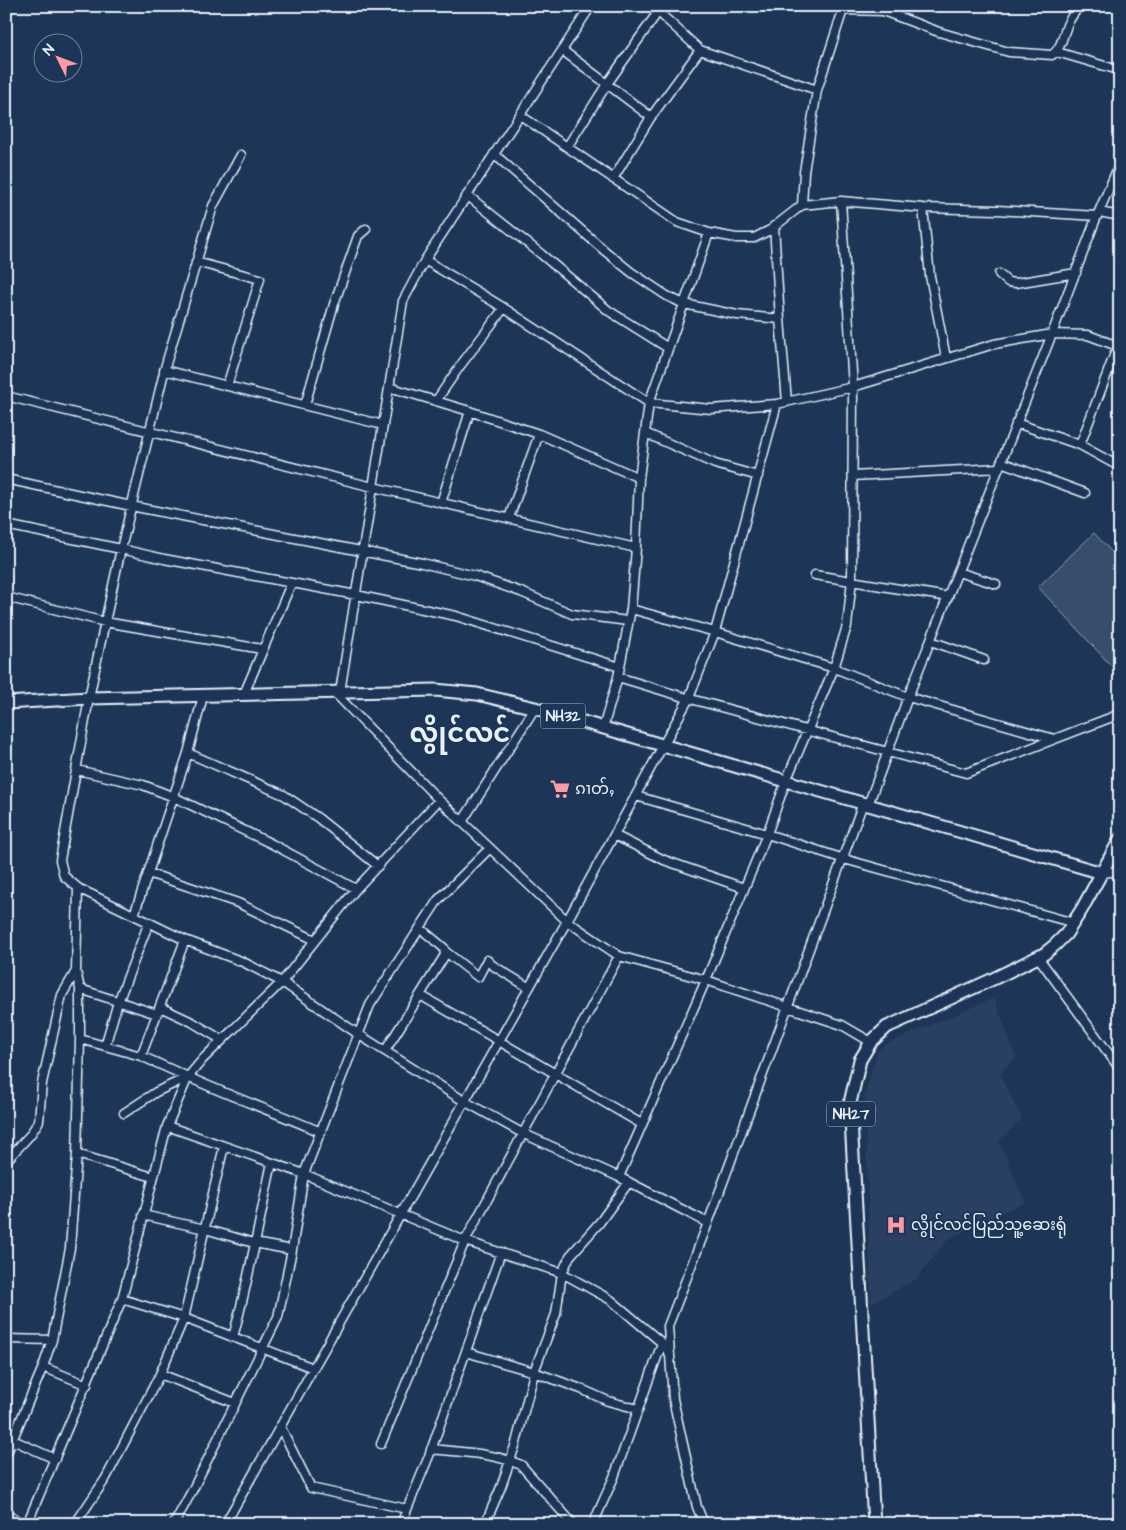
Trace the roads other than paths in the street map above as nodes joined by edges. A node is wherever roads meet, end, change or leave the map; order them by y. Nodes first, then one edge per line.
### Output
1 (591, 6) edge
2 (1079, 6) edge
3 (655, 9) edge
4 (562, 50) junction
5 (700, 50) junction
6 (1057, 52) junction
7 (1120, 72) edge
8 (607, 84) junction
9 (817, 90) junction
10 (520, 115) junction
11 (651, 117) junction
12 (567, 147) junction
13 (494, 154) junction
14 (241, 155) dead end
15 (1120, 163) edge
16 (613, 179) junction
17 (468, 195) junction
18 (841, 201) junction
19 (802, 205) junction
20 (922, 208) junction
21 (1098, 214) junction
22 (1120, 216) edge
23 (774, 226) junction
24 (366, 229) dead end
25 (709, 233) junction
26 (425, 260) junction
27 (196, 262) junction
28 (1076, 273) junction
29 (999, 274) dead end
30 (684, 304) junction
31 (504, 308) junction
32 (780, 319) junction
33 (1052, 334) junction
34 (1119, 344) edge
35 (668, 348) junction
36 (946, 358) junction
37 (164, 370) junction
38 (227, 386) junction
39 (853, 386) junction
40 (389, 387) junction
41 (6, 396) edge
42 (436, 401) junction
43 (787, 402) junction
44 (649, 403) junction
45 (777, 404) junction
46 (305, 405) junction
47 (470, 411) junction
48 (1016, 423) junction
49 (383, 425) junction
50 (149, 432) junction
51 (645, 433) junction
52 (539, 434) junction
53 (1080, 445) junction
54 (1000, 465) junction
55 (1120, 467) edge
56 (758, 476) junction
57 (853, 476) junction
58 (639, 478) junction
59 (6, 479) edge
60 (373, 486) junction
61 (1085, 493) dead end
62 (441, 502) junction
63 (131, 506) junction
64 (509, 518) junction
65 (6, 525) edge
66 (121, 548) junction
67 (636, 548) junction
68 (363, 553) junction
69 (958, 572) junction
70 (815, 575) dead end
71 (852, 580) junction
72 (291, 584) junction
73 (996, 584) dead end
74 (356, 596) junction
75 (6, 597) edge
76 (948, 597) junction
77 (631, 609) junction
78 (105, 622) junction
79 (628, 622) junction
80 (715, 632) junction
81 (931, 641) junction
82 (262, 649) junction
83 (984, 660) dead end
84 (620, 667) junction
85 (834, 668) junction
86 (618, 677) junction
87 (337, 692) junction
88 (244, 694) junction
89 (203, 696) junction
90 (908, 697) junction
91 (89, 698) junction
92 (690, 698) junction
93 (6, 704) edge
94 (535, 708) junction
95 (1120, 714) edge
96 (603, 728) junction
97 (808, 730) junction
98 (1054, 739) junction
99 (664, 746) junction
100 (887, 752) junction
101 (188, 753) junction
102 (77, 770) junction
103 (786, 781) junction
104 (636, 796) junction
105 (174, 797) junction
106 (439, 800) junction
107 (866, 804) junction
108 (462, 822) junction
109 (767, 834) junction
110 (614, 835) junction
111 (1120, 839) edge
112 (490, 848) junction
113 (844, 859) junction
114 (378, 866) junction
115 (1120, 871) edge
116 (148, 873) junction
117 (1102, 873) junction
118 (78, 888) junction
119 (744, 888) junction
120 (356, 889) junction
121 (134, 915) junction
122 (567, 921) junction
123 (149, 922) junction
124 (1074, 923) junction
125 (420, 928) junction
126 (186, 940) junction
127 (315, 940) junction
128 (446, 952) junction
129 (619, 956) junction
130 (1038, 957) junction
131 (76, 971) junction
132 (706, 980) junction
133 (282, 982) junction
134 (528, 988) junction
135 (80, 989) junction
136 (420, 995) junction
137 (118, 1002) junction
138 (787, 1007) junction
139 (159, 1010) junction
140 (358, 1034) junction
141 (80, 1039) junction
142 (222, 1040) junction
143 (498, 1040) junction
144 (871, 1042) junction
145 (105, 1046) junction
146 (385, 1051) junction
147 (140, 1056) junction
148 (1120, 1069) edge
149 (556, 1073) junction
150 (188, 1077) junction
151 (464, 1101) junction
152 (124, 1113) dead end
153 (638, 1122) dead end
154 (167, 1126) junction
155 (321, 1132) junction
156 (522, 1133) junction
157 (224, 1146) junction
158 (77, 1154) junction
159 (6, 1161) edge
160 (272, 1163) junction
161 (304, 1174) junction
162 (153, 1177) junction
163 (619, 1177) junction
164 (629, 1182) junction
165 (402, 1214) junction
166 (143, 1216) junction
167 (708, 1223) junction
168 (205, 1229) junction
169 (465, 1240) junction
170 (254, 1243) junction
171 (292, 1250) junction
172 (501, 1252) junction
173 (562, 1273) junction
174 (122, 1299) junction
175 (184, 1318) junction
176 (233, 1337) junction
177 (6, 1339) edge
178 (52, 1340) junction
179 (662, 1343) junction
180 (262, 1348) junction
181 (466, 1352) junction
182 (670, 1354) junction
183 (43, 1367) junction
184 (313, 1368) junction
185 (534, 1372) junction
186 (160, 1374) junction
187 (87, 1385) junction
188 (235, 1403) junction
189 (638, 1409) junction
190 (280, 1426) junction
191 (13, 1440) junction
192 (381, 1444) dead end
193 (431, 1450) junction
194 (6, 1455) edge
195 (55, 1460) junction
196 (510, 1460) junction
197 (407, 1509) junction
198 (6, 1514) edge
199 (23, 1524) edge
200 (27, 1524) edge
201 (75, 1524) edge
202 (174, 1524) edge
203 (225, 1524) edge
204 (400, 1524) edge
205 (485, 1524) edge
206 (573, 1524) edge
207 (593, 1524) edge
208 (704, 1524) edge
209 (874, 1524) edge

1 - 4 street
2 - 6 street
3 - 5 street
3 - 8 street
4 - 8 street
4 - 10 street
5 - 9 street
5 - 11 street
6 - 7 street
6 - 9 street
8 - 11 street
8 - 12 street
9 - 19 street
10 - 12 street
10 - 13 street
11 - 16 street
12 - 16 street
13 - 17 street
13 - 30 street
14 - 27 street
15 - 21 street
16 - 25 street
17 - 26 street
17 - 35 street
18 - 19 street
18 - 20 street
18 - 39 street
19 - 23 street
20 - 21 street
20 - 36 street
21 - 22 street
21 - 28 street
23 - 25 street
23 - 32 street
24 - 46 street
25 - 30 street
26 - 31 street
26 - 40 street
27 - 37 street
27 - 38 street
28 - 29 street
28 - 33 street
30 - 32 street
30 - 35 street
31 - 42 street
31 - 44 street
32 - 43 street
33 - 34 street
33 - 36 street
33 - 48 street
34 - 53 street
35 - 44 street
36 - 39 street
37 - 38 street
37 - 50 street
38 - 46 street
39 - 43 street
39 - 57 street
40 - 42 street
40 - 49 street
41 - 50 street
42 - 47 street
43 - 45 street
44 - 45 street
44 - 51 street
45 - 56 street
46 - 49 street
47 - 52 street
47 - 62 street
48 - 53 street
48 - 54 street
49 - 60 street
50 - 60 street
50 - 63 street
51 - 56 street
51 - 58 street
52 - 58 street
52 - 64 street
53 - 55 street
54 - 57 street
54 - 61 street
54 - 69 street
56 - 80 street
57 - 71 street
58 - 67 street
59 - 63 street
60 - 62 street
60 - 68 street
62 - 64 street
63 - 66 street
63 - 68 street
64 - 67 street
65 - 66 street
66 - 72 street
66 - 78 street
67 - 77 street
68 - 74 street
68 - 79 street
69 - 73 street
69 - 76 street
70 - 71 street
71 - 76 street
71 - 85 street
72 - 74 street
72 - 82 street
74 - 84 street
74 - 87 street
75 - 78 street
76 - 81 street
77 - 79 street
77 - 80 street
78 - 82 street
78 - 91 street
79 - 84 street
80 - 85 street
80 - 92 street
81 - 83 street
81 - 90 street
82 - 88 street
84 - 86 street
85 - 90 street
85 - 97 street
86 - 92 street
86 - 96 street
87 - 88 highway, NH32
87 - 94 highway, NH32
87 - 106 street
88 - 89 highway, NH32
89 - 91 highway, NH32
89 - 101 street
90 - 98 street
90 - 100 street
91 - 93 highway, NH32
91 - 102 street
92 - 97 street
92 - 99 street
94 - 96 highway, NH32
94 - 108 street
95 - 98 street
96 - 99 highway, NH32
97 - 100 street
97 - 103 street
98 - 100 street
99 - 103 highway, NH32
99 - 104 street
100 - 107 street
101 - 105 street
101 - 114 street
102 - 105 street
102 - 118 street
103 - 107 highway, NH32
103 - 109 street
104 - 109 street
104 - 110 street
105 - 116 street
105 - 120 street
106 - 108 street
106 - 114 street
107 - 113 street
107 - 117 highway, NH32
108 - 112 street
109 - 113 street
109 - 119 street
110 - 119 street
110 - 122 street
111 - 117 highway, NH27
112 - 122 street
112 - 125 street
113 - 124 street
113 - 138 street
114 - 120 street
115 - 117 street
116 - 121 street
116 - 127 street
117 - 124 highway, NH27
118 - 121 street
118 - 131 street
119 - 132 street
120 - 127 street
121 - 123 street
122 - 129 street
122 - 134 street
123 - 126 street
123 - 137 street
124 - 130 highway, NH27
125 - 128 street
125 - 140 street
126 - 133 street
126 - 139 street
127 - 133 street
128 - 134 street
128 - 136 street
129 - 132 street
129 - 149 street
130 - 144 highway, NH27
130 - 148 street
131 - 135 street
131 - 159 street
132 - 138 street
132 - 163 street
133 - 140 street
133 - 142 street
134 - 143 street
135 - 137 street
135 - 141 street
136 - 143 street
136 - 146 street
137 - 139 street
137 - 145 street
138 - 144 street
138 - 167 street
139 - 142 street
139 - 147 street
140 - 146 street
140 - 155 street
141 - 145 street
141 - 158 street
142 - 150 street
143 - 149 street
143 - 151 street
144 - 209 highway, NH27
145 - 147 street
146 - 151 street
147 - 150 street
149 - 153 street
149 - 156 street
150 - 152 street
150 - 154 street
150 - 155 street
151 - 156 street
151 - 165 street
154 - 157 street
154 - 162 street
155 - 161 street
156 - 163 street
156 - 169 street
157 - 160 street
157 - 168 street
158 - 162 street
158 - 178 street
160 - 161 street
160 - 170 street
161 - 165 street
161 - 171 street
162 - 166 street
163 - 164 street
164 - 167 street
164 - 173 street
165 - 169 street
165 - 184 street
166 - 168 street
166 - 174 street
167 - 182 street
168 - 170 street
168 - 175 street
169 - 172 street
169 - 192 street
170 - 171 street
170 - 176 street
171 - 180 street
172 - 173 street
172 - 181 street
173 - 179 street
173 - 185 street
174 - 175 street
174 - 187 street
175 - 176 street
175 - 186 street
176 - 180 street
177 - 178 street
178 - 183 street
179 - 182 street
179 - 189 street
180 - 184 street
180 - 188 street
181 - 185 street
181 - 193 street
182 - 208 street
183 - 187 street
183 - 191 street
184 - 190 street
185 - 189 street
185 - 196 street
186 - 188 street
186 - 201 street
187 - 195 street
188 - 202 street
189 - 207 street
190 - 197 street
190 - 203 street
191 - 194 street
191 - 195 street
193 - 196 street
193 - 197 street
195 - 200 street
196 - 205 street
196 - 206 street
197 - 204 street
198 - 199 street

